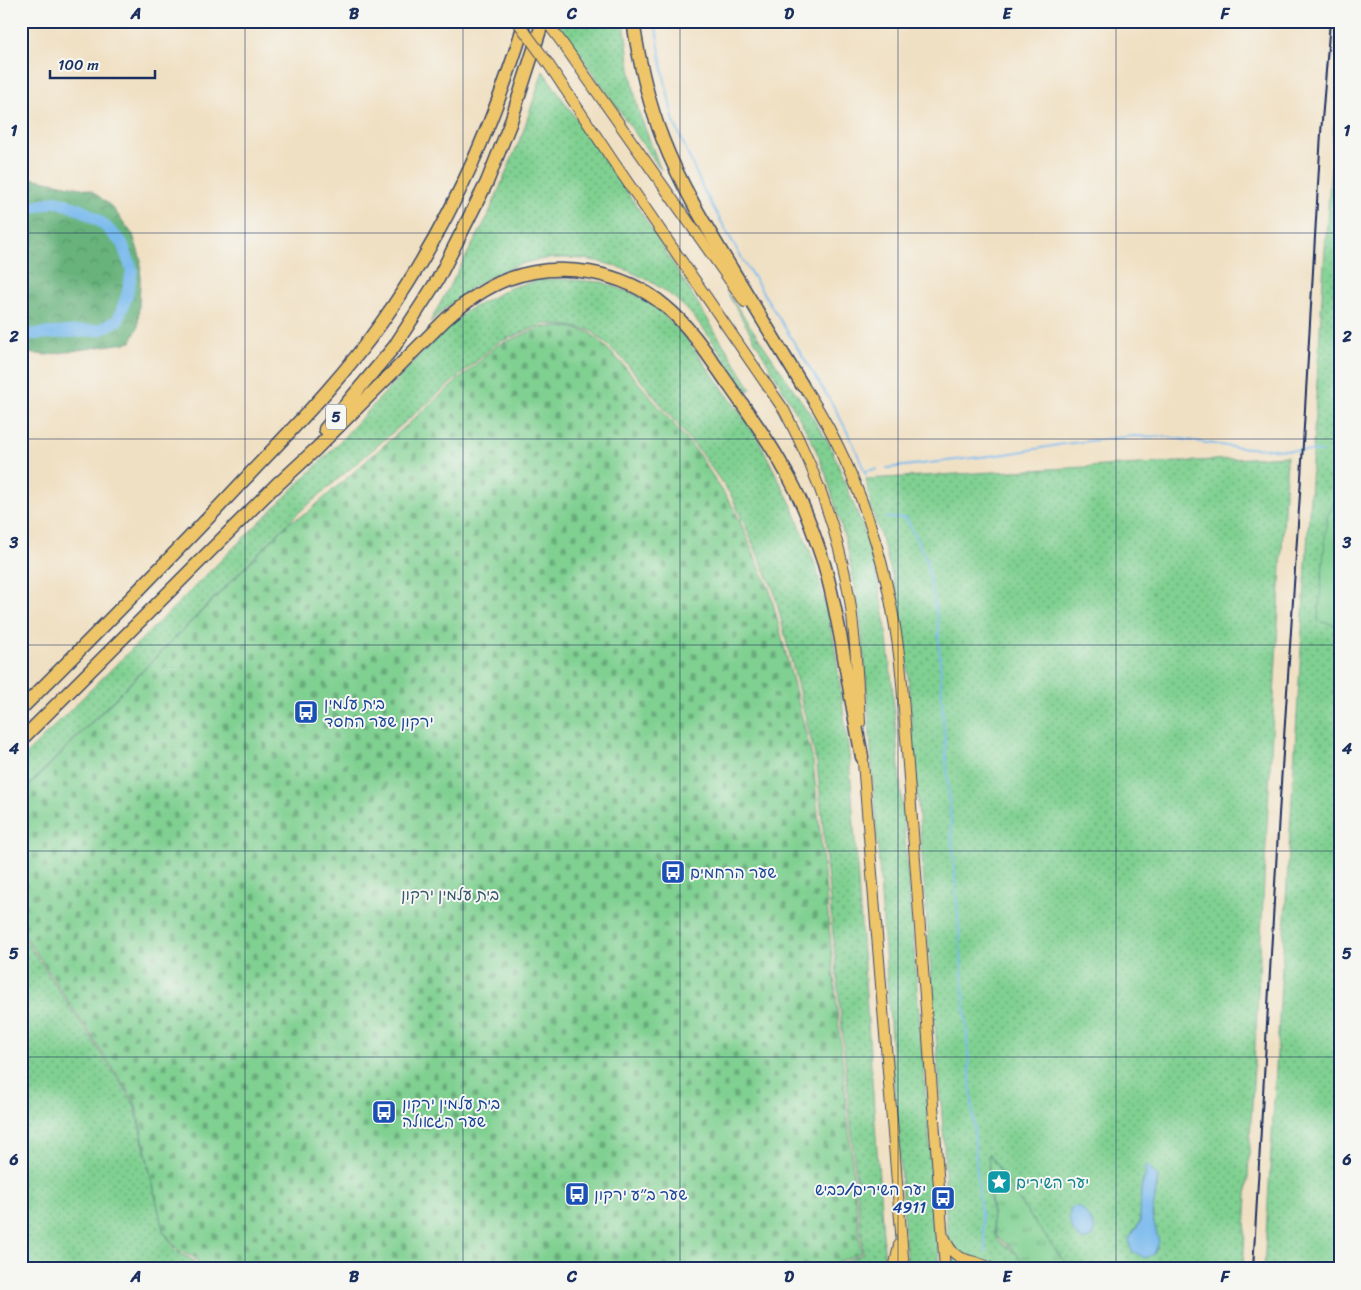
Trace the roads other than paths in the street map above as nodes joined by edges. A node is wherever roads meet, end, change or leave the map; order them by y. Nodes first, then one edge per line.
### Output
1 (517, 21) edge
2 (523, 21) edge
3 (544, 21) edge
4 (633, 21) edge
5 (802, 385) junction
6 (274, 488) junction
7 (21, 709) edge
8 (21, 740) edge
9 (862, 757) junction
10 (901, 1222) junction
11 (942, 1225) junction
12 (894, 1269) edge
13 (904, 1269) edge
14 (945, 1269) edge
15 (992, 1269) edge

1 - 9 main road, bridge
2 - 7 highway, 5
3 - 5 main road
3 - 6 highway, 5
4 - 5 highway
5 - 11 main road
6 - 8 highway, 5
6 - 9 highway
9 - 10 main road
10 - 12 main road
10 - 13 main road
11 - 14 main road
11 - 15 main road

